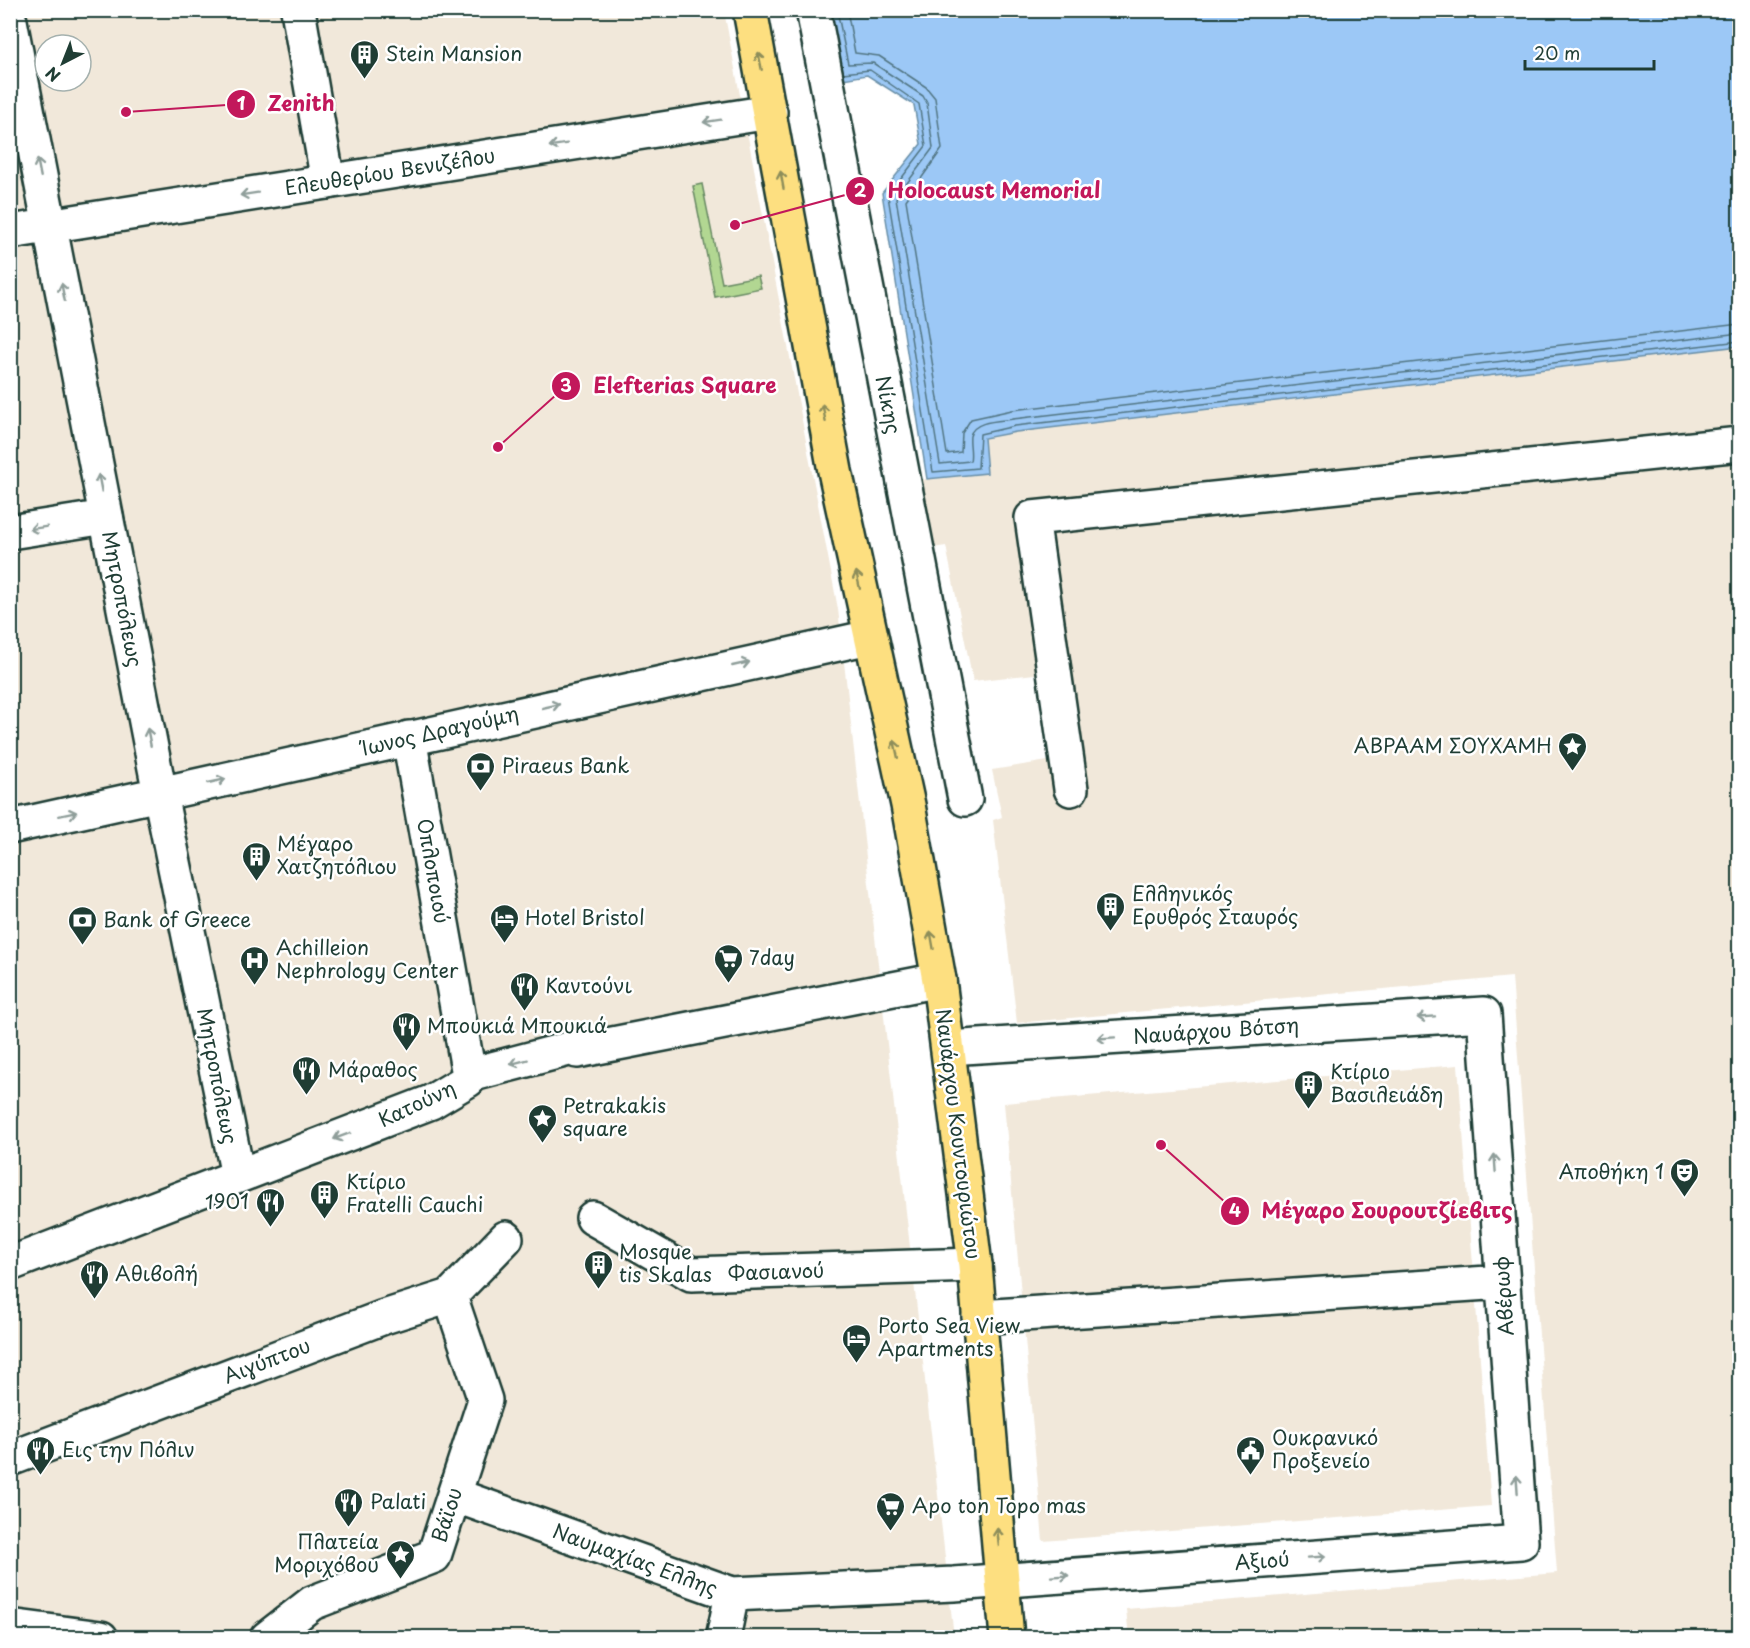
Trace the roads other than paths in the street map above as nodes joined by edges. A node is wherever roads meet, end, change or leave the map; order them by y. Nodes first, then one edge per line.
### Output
1 (298, 10) edge
2 (750, 10) edge
3 (813, 10) edge
4 (10, 21) edge
5 (770, 112) junction
6 (328, 182) junction
7 (50, 226) junction
8 (10, 232) edge
9 (1740, 444) edge
10 (106, 517) junction
11 (10, 532) edge
12 (870, 637) junction
13 (409, 738) junction
14 (1071, 789) dead end
15 (160, 794) junction
16 (966, 799) dead end
17 (10, 827) edge
18 (939, 980) junction
19 (1484, 1014) joint
20 (948, 1048) junction
21 (469, 1075) junction
22 (238, 1176) junction
23 (593, 1218) dead end
24 (506, 1238) dead end
25 (10, 1264) edge
26 (975, 1265) junction
27 (1503, 1282) junction
28 (450, 1296) junction
29 (980, 1317) junction
30 (10, 1459) edge
31 (454, 1495) junction
32 (1521, 1542) joint
33 (1002, 1580) junction
34 (732, 1594) junction
35 (10, 1626) edge
36 (82, 1636) edge
37 (267, 1638) edge
38 (723, 1638) edge
39 (1007, 1638) edge

1 - 6 street
5 -> 2 main road
3 - 16 street, Νίκης
7 -> 4 street, Μητροπόλεως
5 -> 6 street, Ελευθερίου Βενιζέλου
12 -> 5 main road
6 -> 7 street, Ελευθερίου Βενιζέλου
7 - 8 street, Ελευθερίου Βενιζέλου
10 -> 7 street, Μητροπόλεως
9 - 14 street
10 -> 11 street
15 -> 10 street, Μητροπόλεως
13 -> 12 street, Ίωνος Δραγούμη
18 -> 12 main road, Ναυάρχου Κουντουριώτου
15 -> 13 street, Ίωνος Δραγούμη
13 - 21 street, Οπλοποιού
17 -> 15 street, Ίωνος Δραγούμη
15 - 22 street, Μητροπόλεως
18 - 20 main road, Ναυάρχου Κουντουριώτου
18 -> 21 street, Κατούνη
19 -> 20 street, Ναυάρχου Βότση
27 -> 19 street, Αβέρωφ
20 - 26 main road, Ναυάρχου Κουντουριώτου
21 -> 22 street, Κατούνη
22 - 25 street, Κατούνη
23 - 26 street, Φασιανού
24 - 28 street, Αιγύπτου
26 - 29 main road, Ναυάρχου Κουντουριώτου
27 - 29 street
32 -> 27 street, Αβέρωφ
28 - 30 street, Αιγύπτου
28 - 31 street, Βάϊου
33 -> 29 main road, Ναυάρχου Κουντουριώτου
31 - 34 street, Ναυμαχίας Ελλης
31 - 37 street, Βάϊου
33 -> 32 street, Αξιού
33 - 34 street, Ναυμαχίας Ελλης
33 - 39 main road, Ναυάρχου Κουντουριώτου
34 - 38 street
35 - 36 street

